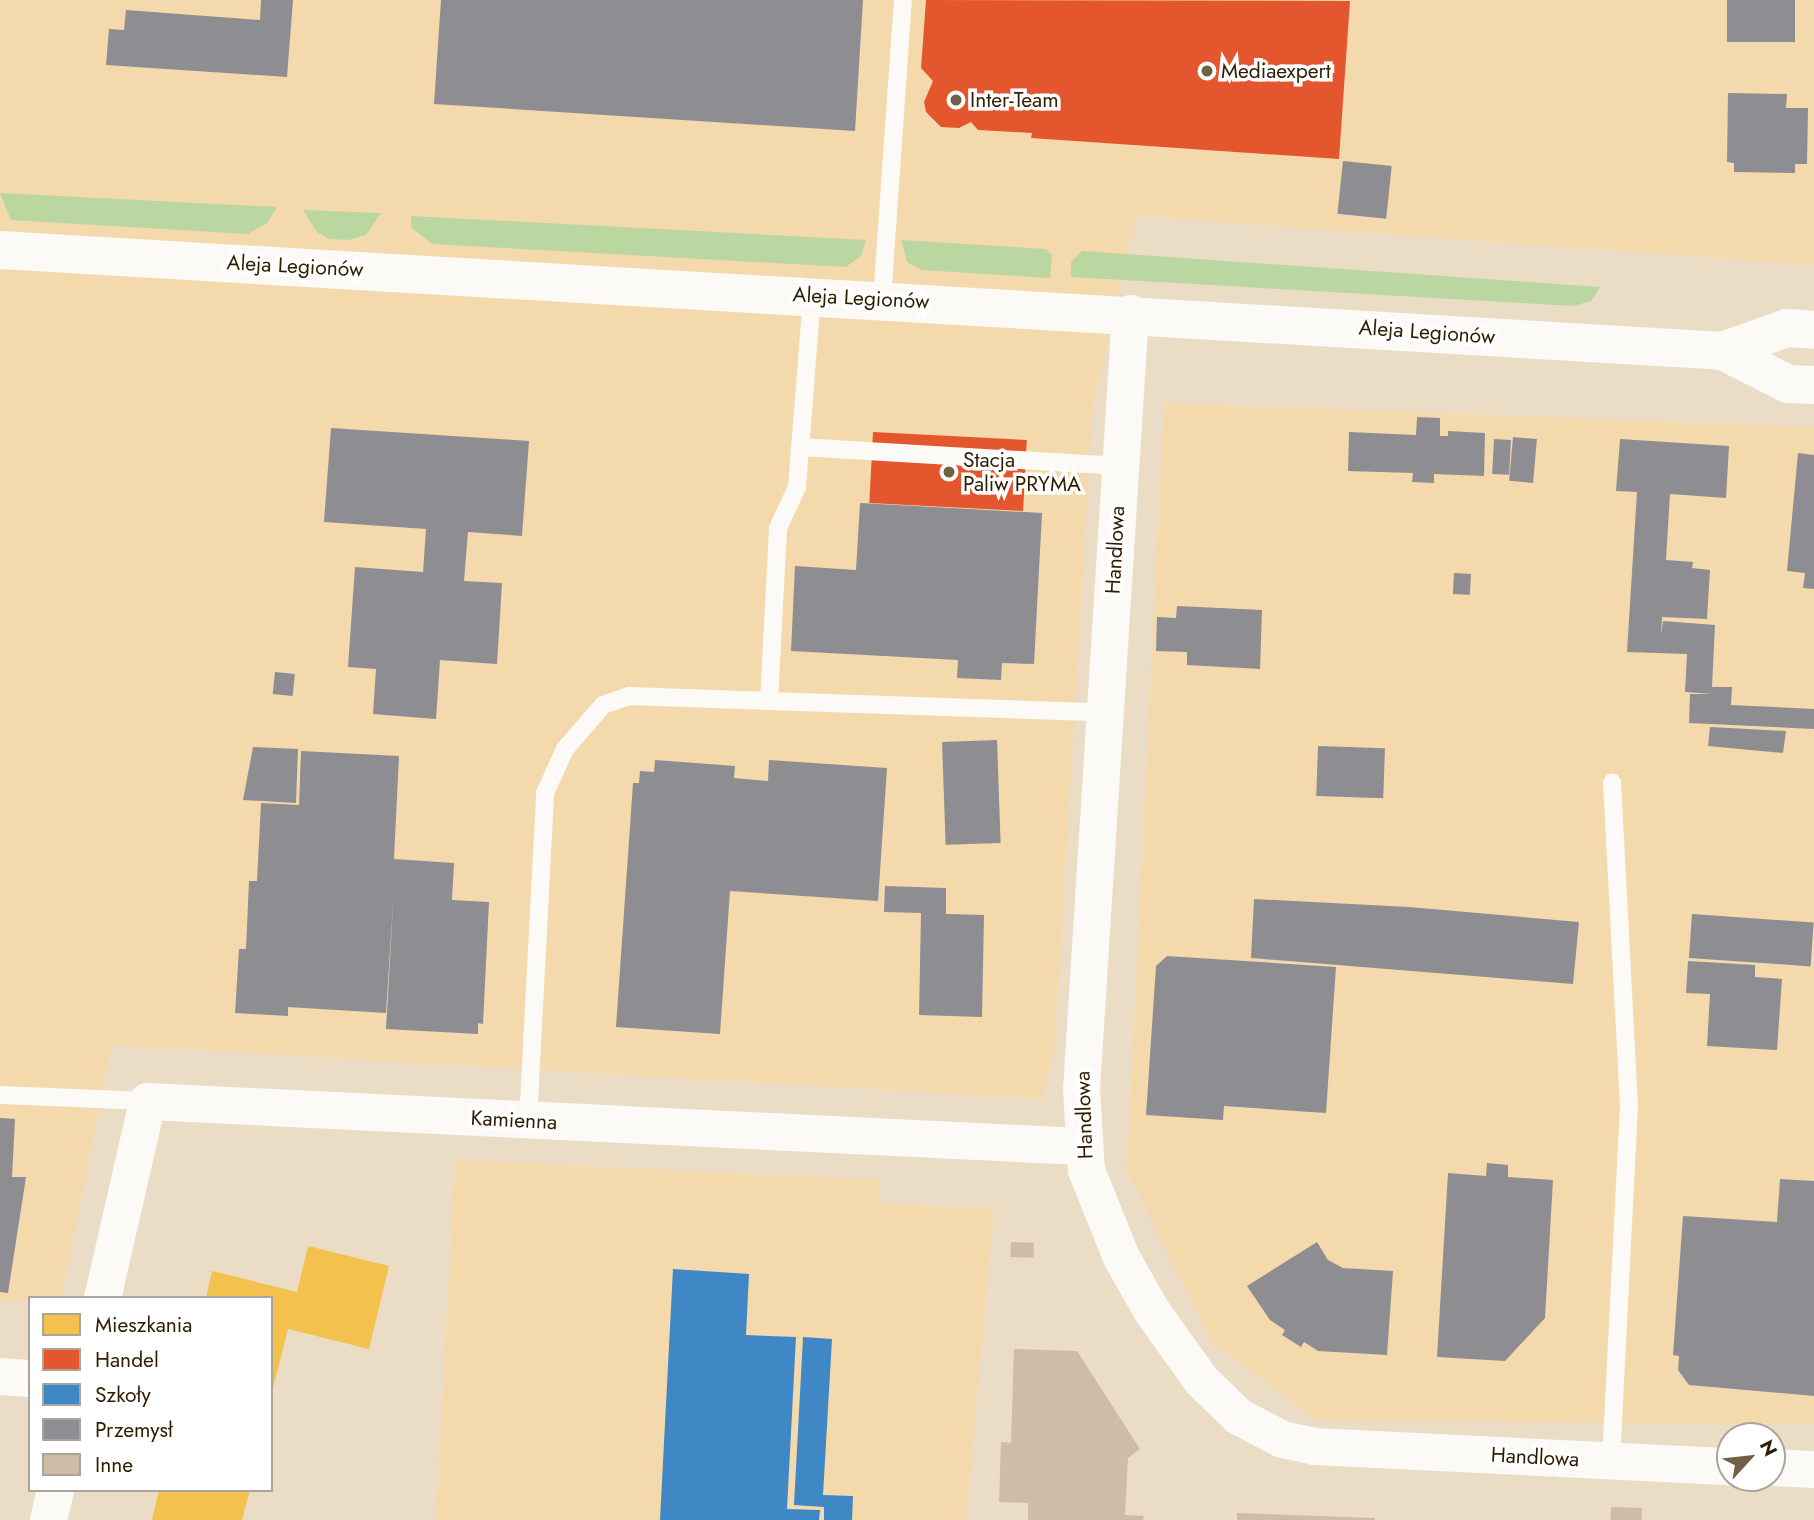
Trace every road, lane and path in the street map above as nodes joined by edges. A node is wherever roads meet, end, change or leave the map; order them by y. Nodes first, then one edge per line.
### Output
1 (903, 0) edge
2 (0, 250) edge
3 (813, 295) junction
4 (883, 299) junction
5 (1130, 313) junction
6 (1814, 330) edge
7 (1723, 351) junction
8 (1814, 385) edge
9 (800, 447) junction
10 (1120, 467) junction
11 (769, 701) junction
12 (1105, 713) junction
13 (1612, 782) dead end
14 (0, 1095) edge
15 (147, 1101) junction
16 (528, 1121) junction
17 (1083, 1146) junction
18 (102, 1296) edge
19 (0, 1377) edge
20 (28, 1378) edge
21 (1611, 1461) junction
22 (1716, 1465) edge
23 (1786, 1468) edge
24 (1814, 1469) edge
25 (55, 1492) edge
26 (48, 1520) edge

1 - 4 lane
2 - 3 main road, Aleja Legionów
3 - 4 main road, Aleja Legionów
3 - 9 lane
4 - 5 main road, Aleja Legionów
5 - 7 main road, Aleja Legionów
5 - 10 street, Handlowa
6 - 7 main road, Aleja Legionów
7 - 8 main road, Aleja Legionów
9 - 10 lane
9 - 11 lane
10 - 12 street, Handlowa
11 - 12 lane
11 - 16 lane
12 - 17 street, Handlowa
13 - 21 lane
14 - 15 lane
15 - 16 street, Kamienna
15 - 18 street
16 - 17 street, Kamienna
17 - 21 street, Handlowa
19 - 20 street
21 - 22 street, Handlowa
23 - 24 street
25 - 26 street

